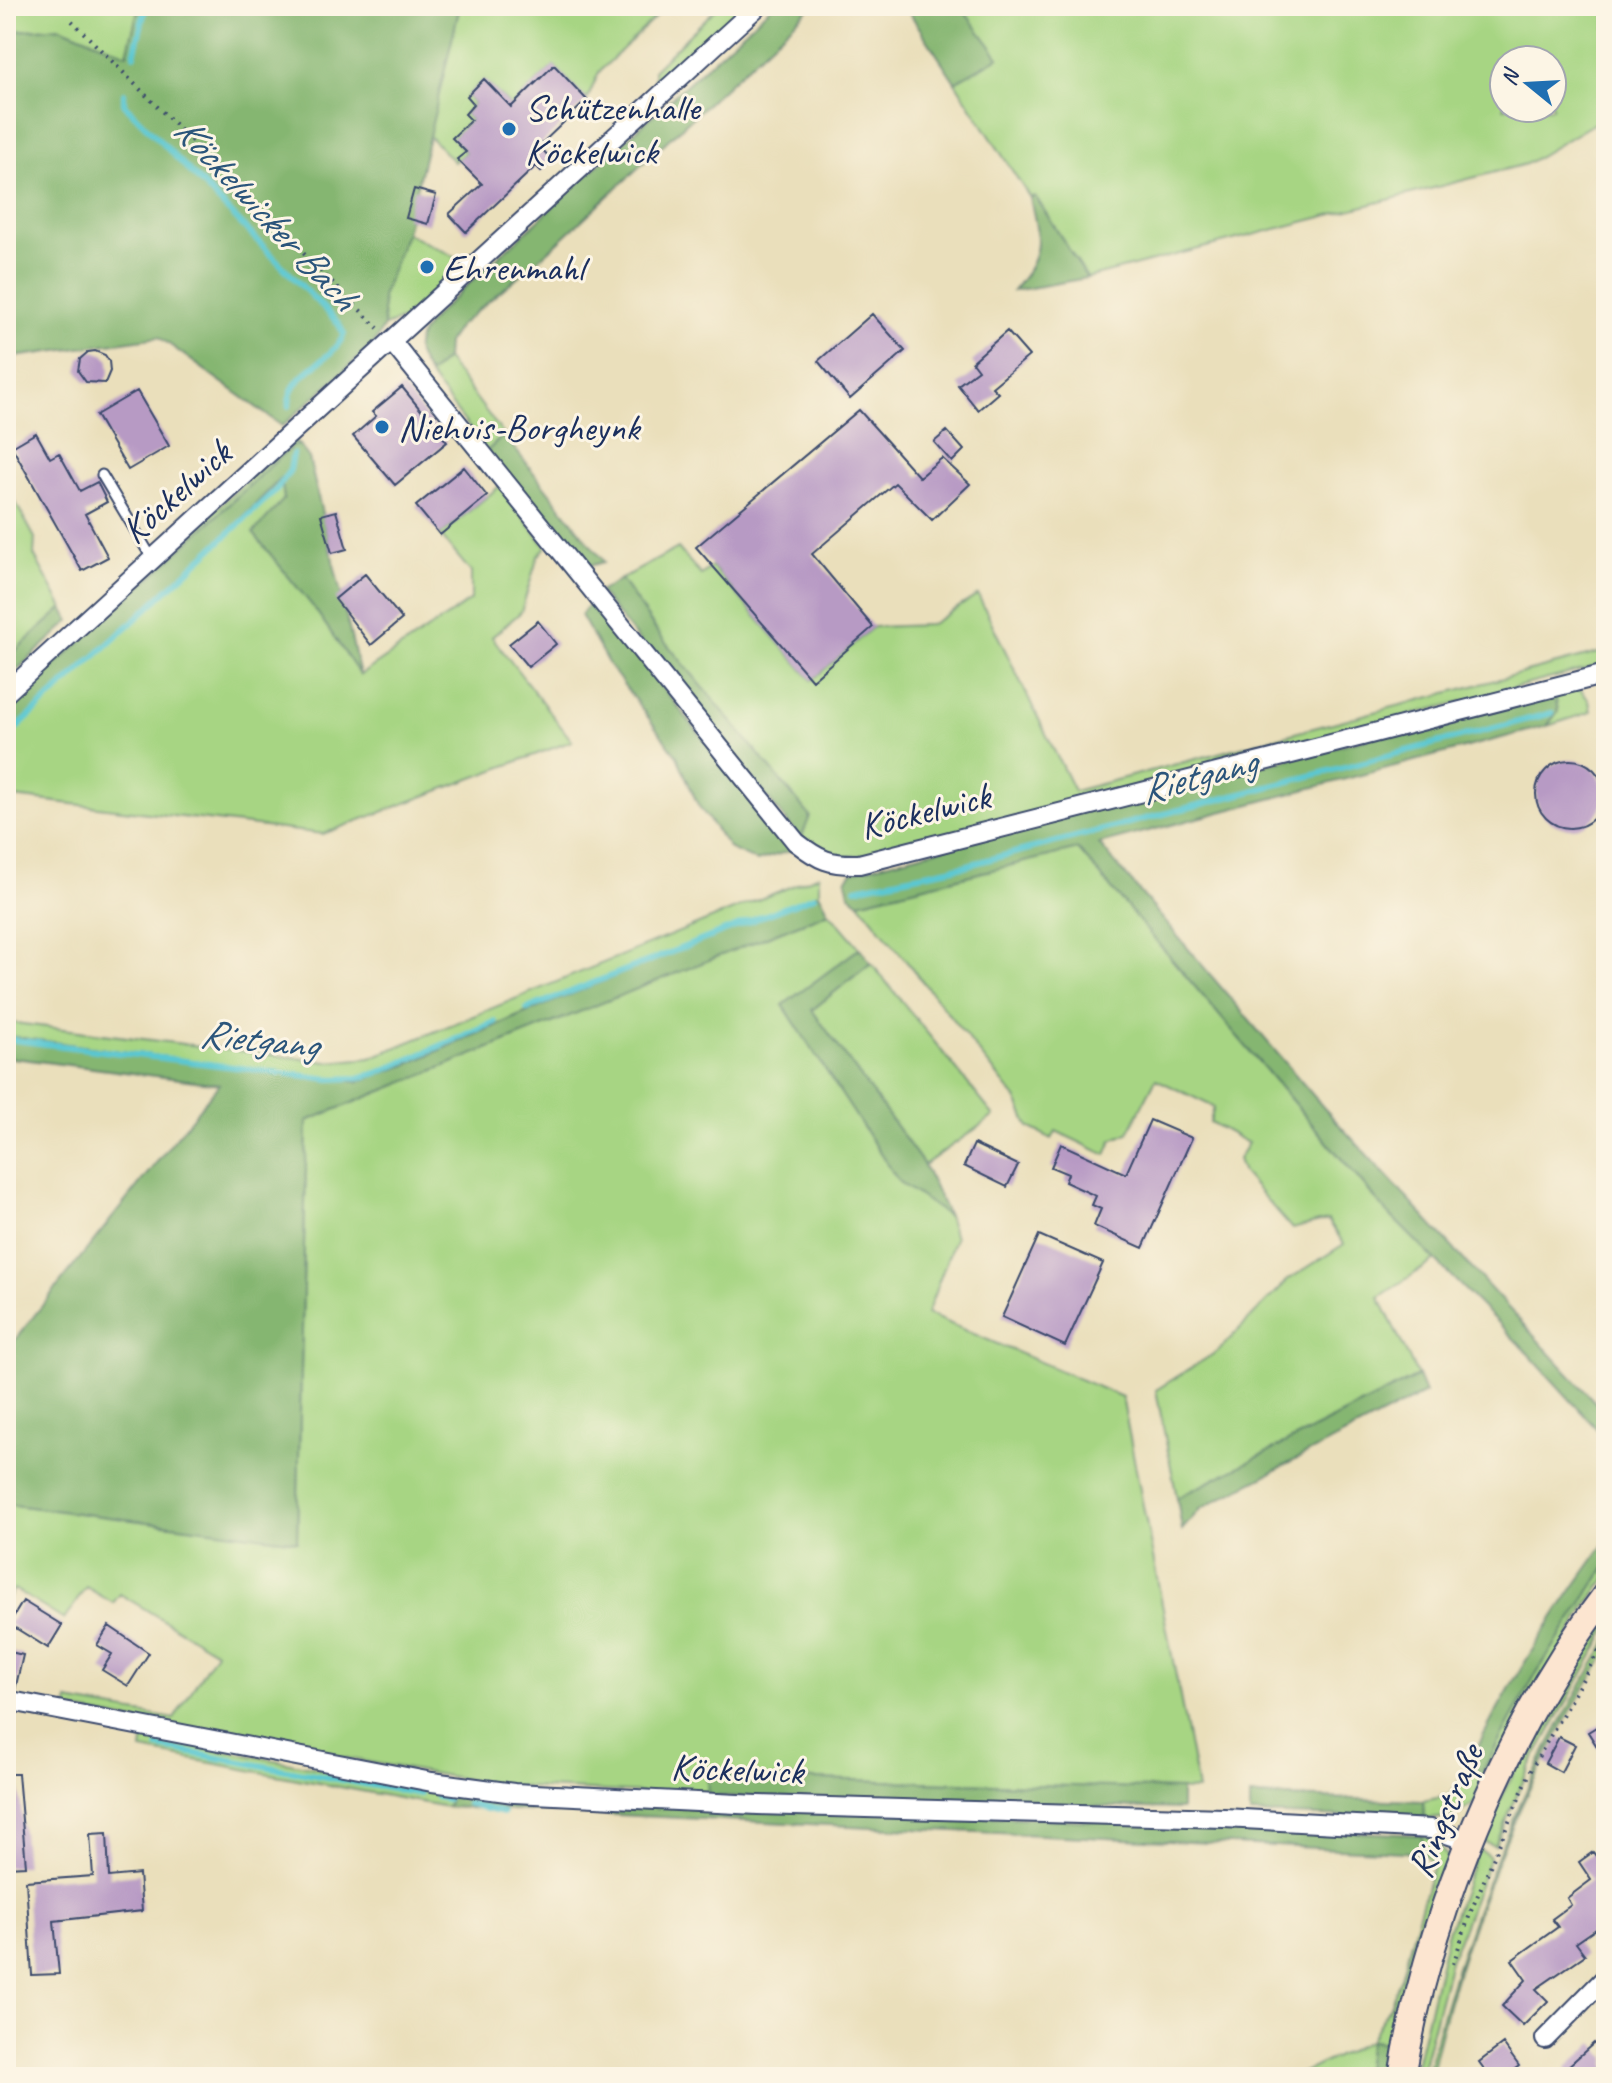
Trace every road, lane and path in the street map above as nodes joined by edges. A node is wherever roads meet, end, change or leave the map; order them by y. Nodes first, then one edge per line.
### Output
1 (758, 6) edge
2 (72, 21) dead end
3 (392, 342) junction
4 (102, 475) dead end
5 (153, 560) junction
6 (1606, 674) edge
7 (6, 693) edge
8 (1606, 1595) edge
9 (1606, 1637) edge
10 (6, 1700) edge
11 (1471, 1842) junction
12 (1452, 1969) dead end
13 (1606, 1977) edge
14 (1545, 2039) dead end
15 (1402, 2077) edge

1 - 3 street, Köckelwick
2 - 3 path
3 - 5 street, Köckelwick
3 - 6 street, Köckelwick
4 - 5 lane
5 - 7 street, Köckelwick
8 - 11 main road, Ringstraße
9 - 12 path
10 - 11 street, Köckelwick
11 - 15 main road, Ringstraße
13 - 14 street

